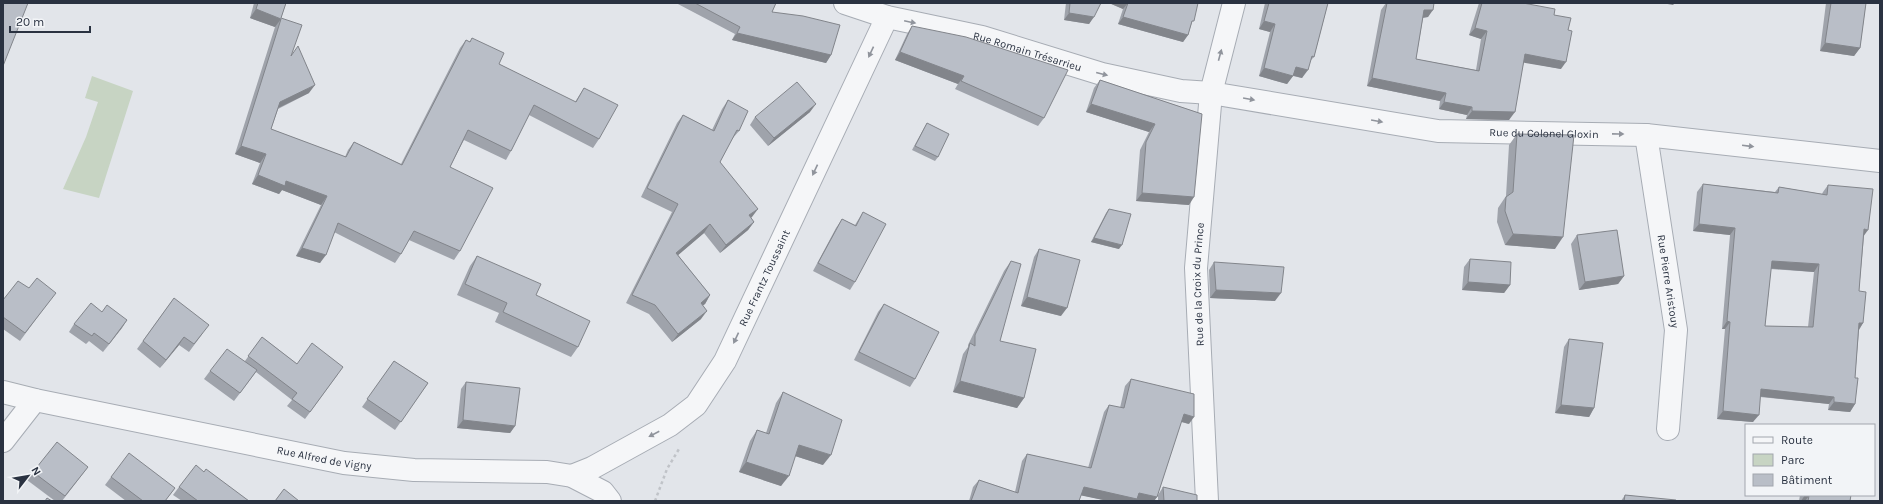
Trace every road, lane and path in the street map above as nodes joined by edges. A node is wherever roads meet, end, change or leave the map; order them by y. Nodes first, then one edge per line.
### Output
1 (845, 3) edge
2 (1234, 3) edge
3 (887, 17) junction
4 (1211, 93) junction
5 (1646, 134) junction
6 (1880, 161) edge
7 (3, 392) edge
8 (35, 400) junction
9 (1668, 429) dead end
10 (3, 441) edge
11 (679, 449) dead end
12 (572, 476) junction
13 (610, 501) edge
14 (656, 501) edge
15 (1207, 501) edge

1 - 3 street, Rue Romain Trésarrieu
4 -> 2 street, Rue de la Croix du Prince
3 -> 4 street, Rue Romain Trésarrieu
3 -> 12 street, Rue Frantz Toussaint
4 -> 5 street, Rue du Colonel Gloxin
4 - 15 street, Rue de la Croix du Prince
5 -> 6 street, Rue du Colonel Gloxin
5 - 9 street, Rue Pierre Aristouy
7 - 8 street, Rue Alfred de Vigny
8 - 10 street
8 - 12 street, Rue Alfred de Vigny
11 - 14 path
12 - 13 street, Rue Alfred de Vigny

